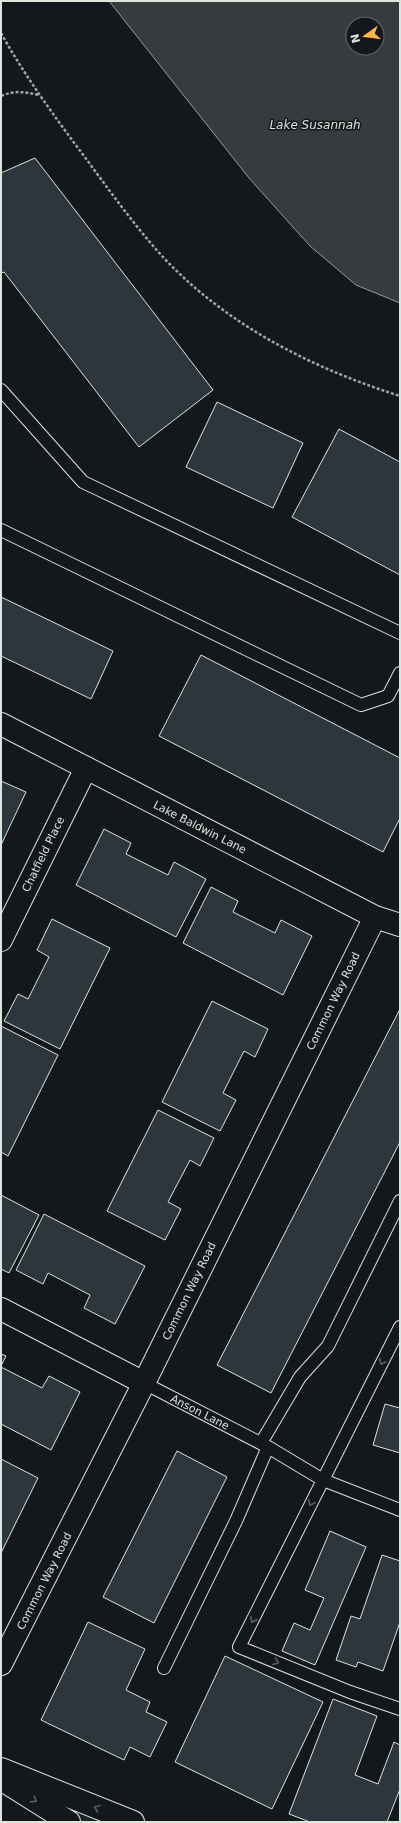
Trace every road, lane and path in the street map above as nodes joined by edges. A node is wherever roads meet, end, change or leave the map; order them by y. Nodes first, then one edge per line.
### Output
1 (1, 33) edge
2 (39, 95) junction
3 (1, 96) edge
4 (1, 390) edge
5 (400, 396) edge
6 (1, 530) edge
7 (400, 633) edge
8 (400, 673) edge
9 (1, 724) edge
10 (86, 768) junction
11 (375, 917) junction
12 (400, 925) edge
13 (1, 940) edge
14 (400, 1201) edge
15 (1, 1309) edge
16 (400, 1327) edge
17 (144, 1383) junction
18 (264, 1445) junction
19 (323, 1480) junction
20 (400, 1510) edge
21 (1, 1664) edge
22 (164, 1668) dead end
23 (400, 1709) edge
24 (1, 1769) edge
25 (1, 1780) edge
26 (69, 1822) edge
27 (133, 1822) edge

1 - 2 path
2 - 3 path
2 - 5 path
4 - 7 lane
6 - 8 lane
9 - 10 street, Lake Baldwin Lane
10 - 11 street, Lake Baldwin Lane
10 - 13 street, Chatfield Place
11 - 12 street, Lake Baldwin Lane
11 - 17 street, Common Way Road
14 - 18 lane
15 - 17 street, Anson Lane
16 -> 19 lane
17 - 18 lane, Anson Lane
17 - 21 street, Common Way Road
18 - 19 lane, Anson Lane
18 - 22 lane
19 - 20 lane, Anson Lane
19 -> 23 lane
27 -> 24 street
25 -> 26 street

